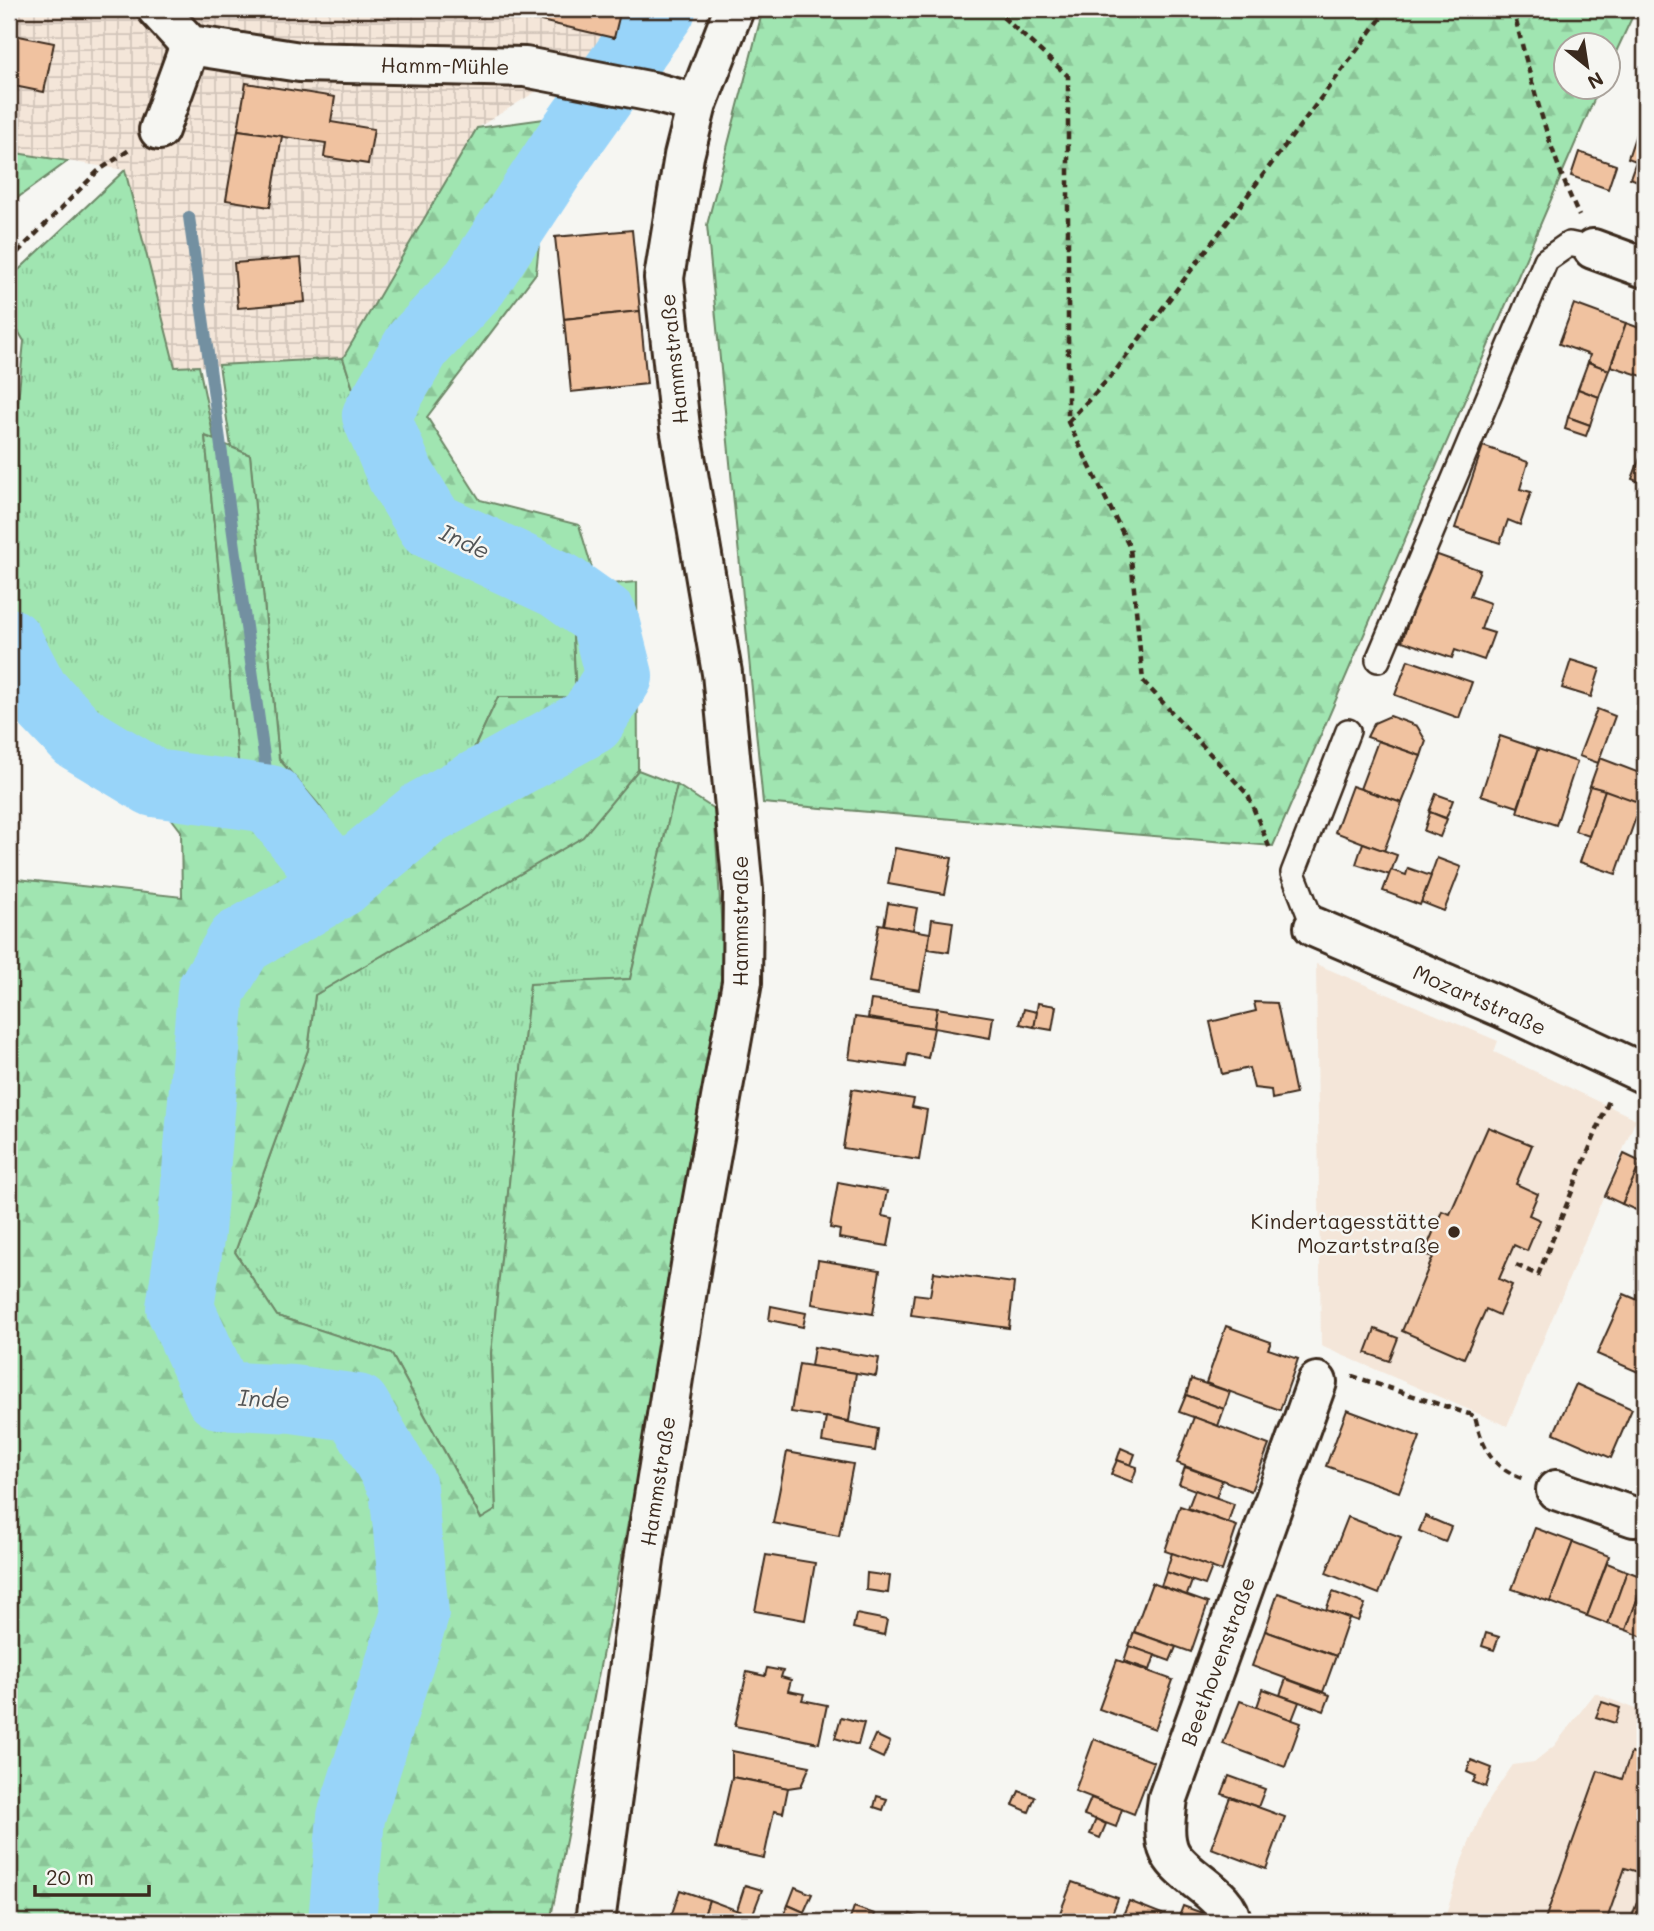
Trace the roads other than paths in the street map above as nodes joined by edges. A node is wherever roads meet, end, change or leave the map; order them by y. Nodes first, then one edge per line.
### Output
1 (157, 9) edge
2 (734, 9) edge
3 (190, 45) junction
4 (697, 104) junction
5 (159, 130) road end
6 (1593, 249) joint
7 (1645, 268) edge
8 (1378, 660) dead end
9 (1348, 732) dead end
10 (1314, 926) joint
11 (1635, 1070) edge
12 (1332, 1378) road end
13 (1556, 1490) road end
14 (1642, 1511) edge
15 (595, 1922) edge
16 (1231, 1922) edge

1 - 3 street
2 - 4 street, Hammstraße
3 - 4 street, Hamm-Mühle
3 - 5 street
4 - 15 street, Hammstraße
6 - 7 street
6 - 8 lane
9 - 10 lane
10 - 11 street, Mozartstraße
12 - 16 street, Beethovenstraße
13 - 14 street

